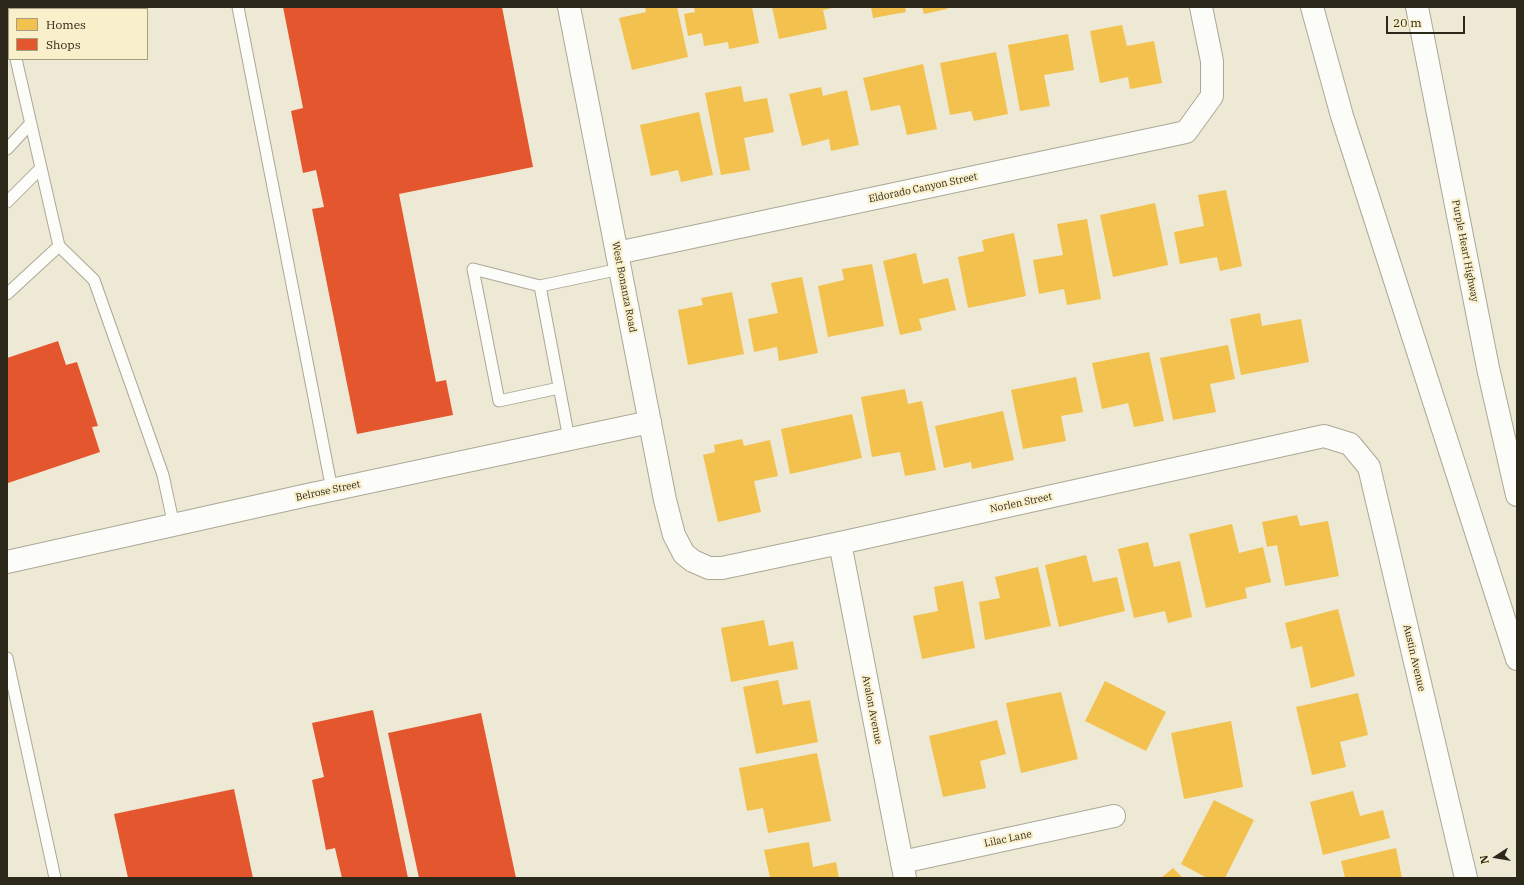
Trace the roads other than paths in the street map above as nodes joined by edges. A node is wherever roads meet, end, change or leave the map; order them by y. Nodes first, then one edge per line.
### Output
1 (238, 7) edge
2 (569, 7) edge
3 (1200, 7) edge
4 (1312, 7) edge
5 (1417, 7) edge
6 (16, 60) edge
7 (31, 123) junction
8 (7, 149) edge
9 (41, 168) junction
10 (7, 202) edge
11 (60, 246) junction
12 (619, 261) junction
13 (540, 286) junction
14 (7, 294) edge
15 (559, 388) junction
16 (650, 422) junction
17 (569, 439) junction
18 (1350, 444) joint
19 (332, 490) junction
20 (1517, 495) edge
21 (174, 526) junction
22 (840, 543) junction
23 (693, 561) joint
24 (7, 562) edge
25 (7, 658) edge
26 (1517, 659) edge
27 (1114, 816) dead end
28 (903, 870) edge
29 (55, 878) edge
30 (1466, 878) edge

1 - 19 lane
2 - 12 main road, West Bonanza Road
3 - 12 main road, Eldorado Canyon Street
4 - 26 main road
5 - 20 main road, Purple Heart Highway
6 - 7 lane
7 - 8 lane
7 - 9 lane
9 - 10 lane
9 - 11 lane
11 - 14 lane
11 - 21 lane
12 - 13 lane
12 - 16 main road, West Bonanza Road
13 - 15 lane
13 - 15 lane
15 - 17 lane
16 - 17 main road, Belrose Street
16 - 23 main road, West Bonanza Road
17 - 19 main road, Belrose Street
18 - 22 main road, Norlen Street
18 - 30 main road, Austin Avenue
19 - 21 main road, Belrose Street
21 - 24 main road, Belrose Street
22 - 23 main road, Norlen Street
22 - 28 main road, Avalon Avenue
25 - 29 lane
27 - 28 main road, Lilac Lane

